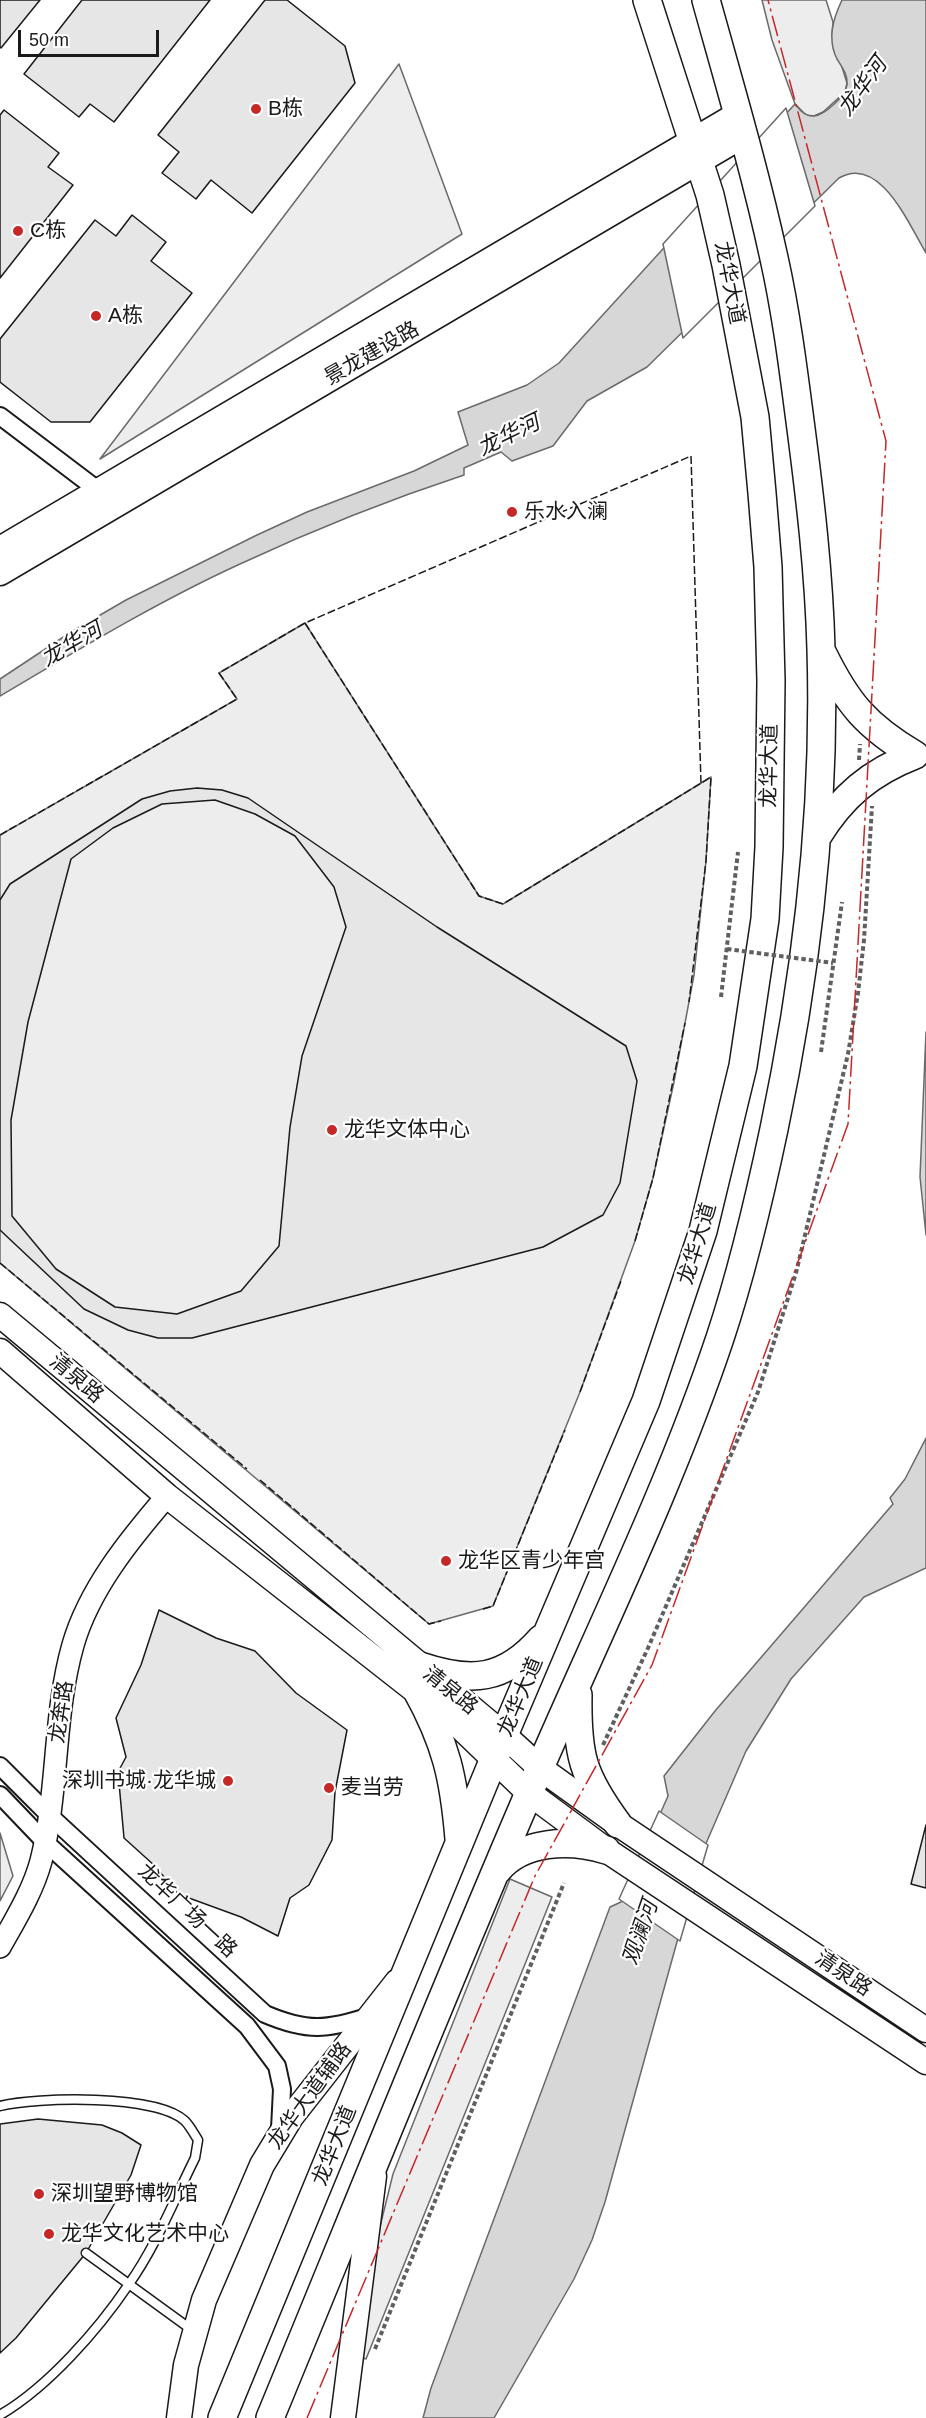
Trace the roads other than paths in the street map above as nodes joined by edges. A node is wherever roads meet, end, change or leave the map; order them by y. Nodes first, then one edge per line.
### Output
1 (647, 0) edge
2 (706, 0) edge
3 (744, 136) junction
4 (696, 151) junction
5 (0, 416) edge
6 (99, 491) junction
7 (0, 549) edge
8 (0, 573) edge
9 (821, 650) junction
10 (920, 755) edge
11 (816, 838) junction
12 (0, 1315) edge
13 (0, 1351) edge
14 (168, 1496) junction
15 (550, 1629) junction
16 (418, 1678) junction
17 (578, 1683) junction
18 (505, 1736) junction
19 (494, 1761) junction
20 (0, 1766) edge
21 (540, 1768) junction
22 (529, 1793) junction
23 (0, 1795) edge
24 (50, 1816) junction
25 (618, 1824) junction
26 (45, 1842) junction
27 (459, 1845) junction
28 (606, 1850) junction
29 (494, 1874) junction
30 (0, 1947) edge
31 (408, 1969) junction
32 (370, 2016) junction
33 (926, 2030) edge
34 (926, 2062) edge
35 (0, 2106) edge
36 (279, 2138) junction
37 (376, 2162) junction
38 (86, 2253) dead end
39 (129, 2284) junction
40 (194, 2331) junction
41 (0, 2415) edge
42 (179, 2418) edge
43 (222, 2418) edge
44 (270, 2418) edge
45 (343, 2418) edge

1 - 4 main road, 龙华大道
2 - 3 main road, 龙华大道
3 - 4 main road, 景龙建设路
3 - 9 main road, 龙华大道
4 - 6 main road, 景龙建设路
4 - 8 main road, 景龙建设路
4 - 15 main road, 龙华大道
5 - 6 street
6 - 7 main road, 景龙建设路
9 - 10 main road
9 - 11 main road, 龙华大道
10 - 11 main road
11 - 17 main road, 龙华大道
12 - 16 main road, 清泉路
13 - 14 main road, 清泉路
14 - 16 main road, 清泉路
14 - 24 street, 龙奔路
15 - 16 main road
15 - 18 main road, 龙华大道
16 - 18 main road, 清泉路
16 - 19 main road, 清泉路
16 - 27 main road
17 - 21 main road, 龙华大道
17 - 25 main road
18 - 19 main road, 龙华大道
18 - 21 main road, 清泉路
19 - 22 main road, 清泉路
19 - 27 main road, 龙华大道
20 - 24 street, 龙华广场一路
21 - 22 main road, 龙华大道
21 - 25 main road, 清泉路
22 - 28 main road, 清泉路
22 - 29 main road, 龙华大道
23 - 26 street, 龙华广场一路
24 - 26 street, 龙奔路
24 - 32 street, 龙华广场一路
25 - 33 main road, 清泉路
26 - 30 street, 龙奔路
26 - 36 street, 龙华广场一路
27 - 31 main road, 龙华大道
28 - 29 main road
28 - 34 main road, 清泉路
29 - 37 main road, 龙华大道
31 - 32 main road, 龙华大道辅路
31 - 43 main road, 龙华大道
32 - 36 main road, 龙华大道辅路
35 - 39 lane
36 - 40 main road, 龙华大道辅路
37 - 44 main road, 龙华大道
37 - 45 main road
38 - 39 lane
39 - 40 lane
39 - 41 lane
40 - 42 main road, 龙华大道辅路

